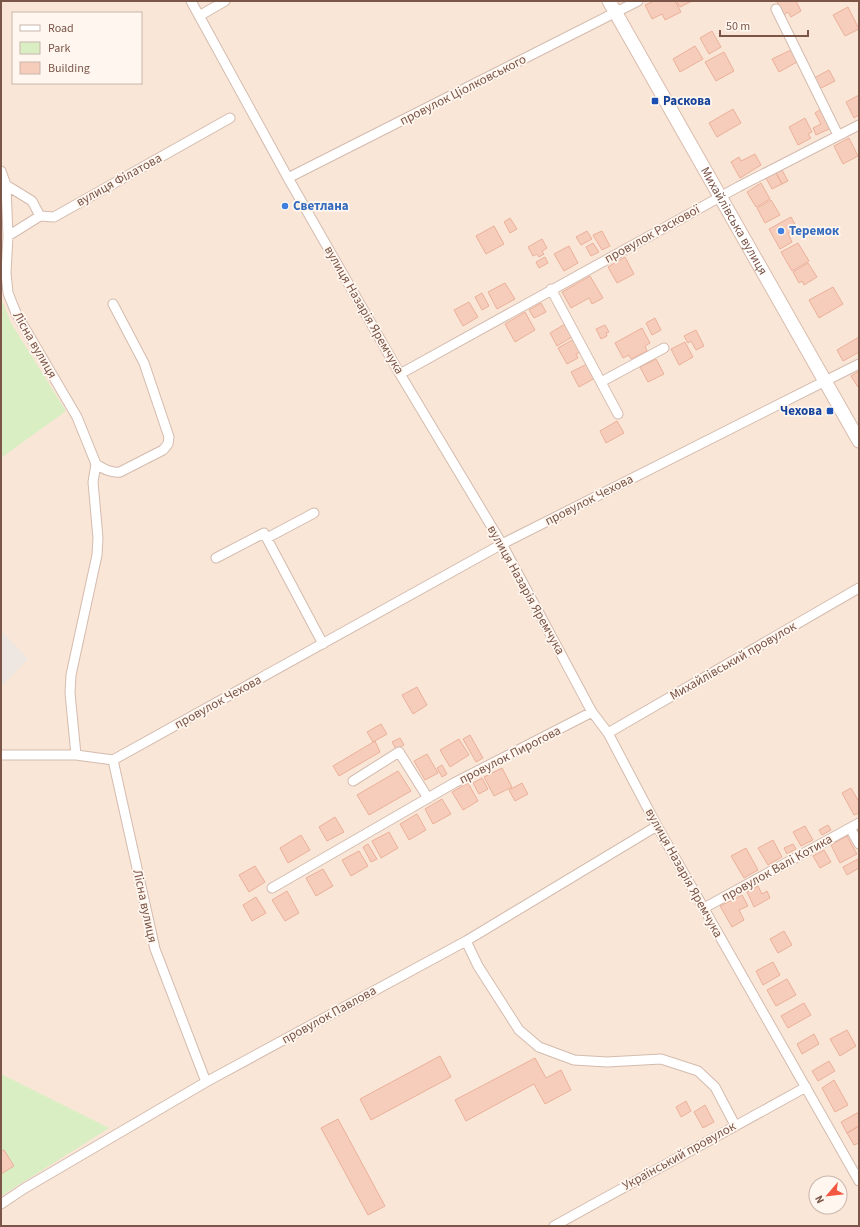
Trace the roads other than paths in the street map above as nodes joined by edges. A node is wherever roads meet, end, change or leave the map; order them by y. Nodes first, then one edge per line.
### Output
1 (191, 1) edge
2 (225, 1) edge
3 (638, 1) edge
4 (613, 7) edge
5 (776, 9) dead end
6 (199, 16) junction
7 (230, 118) dead end
8 (859, 125) edge
9 (838, 135) junction
10 (1, 171) edge
11 (288, 178) junction
12 (6, 185) junction
13 (720, 197) junction
14 (40, 216) junction
15 (8, 236) junction
16 (551, 289) junction
17 (113, 304) dead end
18 (664, 348) dead end
19 (859, 364) edge
20 (400, 374) junction
21 (825, 381) junction
22 (601, 382) junction
23 (618, 414) dead end
24 (859, 441) edge
25 (96, 464) junction
26 (314, 513) dead end
27 (267, 538) junction
28 (502, 544) junction
29 (216, 558) dead end
30 (859, 588) edge
31 (323, 644) junction
32 (592, 712) junction
33 (608, 733) junction
34 (1, 754) edge
35 (76, 755) junction
36 (113, 760) junction
37 (353, 781) dead end
38 (428, 798) junction
39 (859, 823) edge
40 (657, 826) junction
41 (850, 828) junction
42 (859, 844) edge
43 (272, 888) dead end
44 (704, 908) junction
45 (466, 941) junction
46 (206, 1082) junction
47 (806, 1087) junction
48 (735, 1125) junction
49 (859, 1181) edge
50 (1, 1204) edge
51 (554, 1226) edge

1 - 6 street, вулиця Назарія Яремчука
2 - 6 street
3 - 4 street, провулок Ціолковського
4 - 11 street, провулок Ціолковського
4 - 13 main road, Михайлівська вулиця
5 - 9 street
6 - 11 street, вулиця Назарія Яремчука
7 - 14 street, вулиця Філатова
8 - 9 street, провулок Раскової
9 - 13 street, провулок Раскової
10 - 12 street, Лісна вулиця
11 - 20 street, вулиця Назарія Яремчука
12 - 14 street
12 - 15 street, Лісна вулиця
13 - 16 street, провулок Раскової
13 - 21 main road, Михайлівська вулиця
14 - 15 street, вулиця Філатова
15 - 25 street, Лісна вулиця
16 - 20 street, провулок Раскової
16 - 22 street
17 - 25 street
18 - 22 street
19 - 21 street, провулок Чехова
20 - 28 street, вулиця Назарія Яремчука
21 - 24 main road, Михайлівська вулиця
21 - 28 street, провулок Чехова
22 - 23 street
25 - 35 street, Лісна вулиця
26 - 27 street
27 - 29 street
27 - 31 street
28 - 31 street, провулок Чехова
28 - 32 street, вулиця Назарія Яремчука
30 - 33 street, Михайлівський провулок
31 - 36 street, провулок Чехова
32 - 33 street, вулиця Назарія Яремчука
32 - 38 street, провулок Пирогова
33 - 40 street, вулиця Назарія Яремчука
34 - 35 street
35 - 36 street
36 - 46 street, Лісна вулиця
37 - 38 street
38 - 43 street, провулок Пирогова
39 - 41 street, провулок Валі Котика
40 - 44 street, вулиця Назарія Яремчука
40 - 45 street, провулок Павлова
41 - 42 street
41 - 44 street, провулок Валі Котика
44 - 47 street, вулиця Назарія Яремчука
45 - 46 street, провулок Павлова
45 - 48 street
46 - 50 street, провулок Павлова
47 - 48 street, Український провулок
47 - 49 street, вулиця Назарія Яремчука
48 - 51 street, Український провулок

